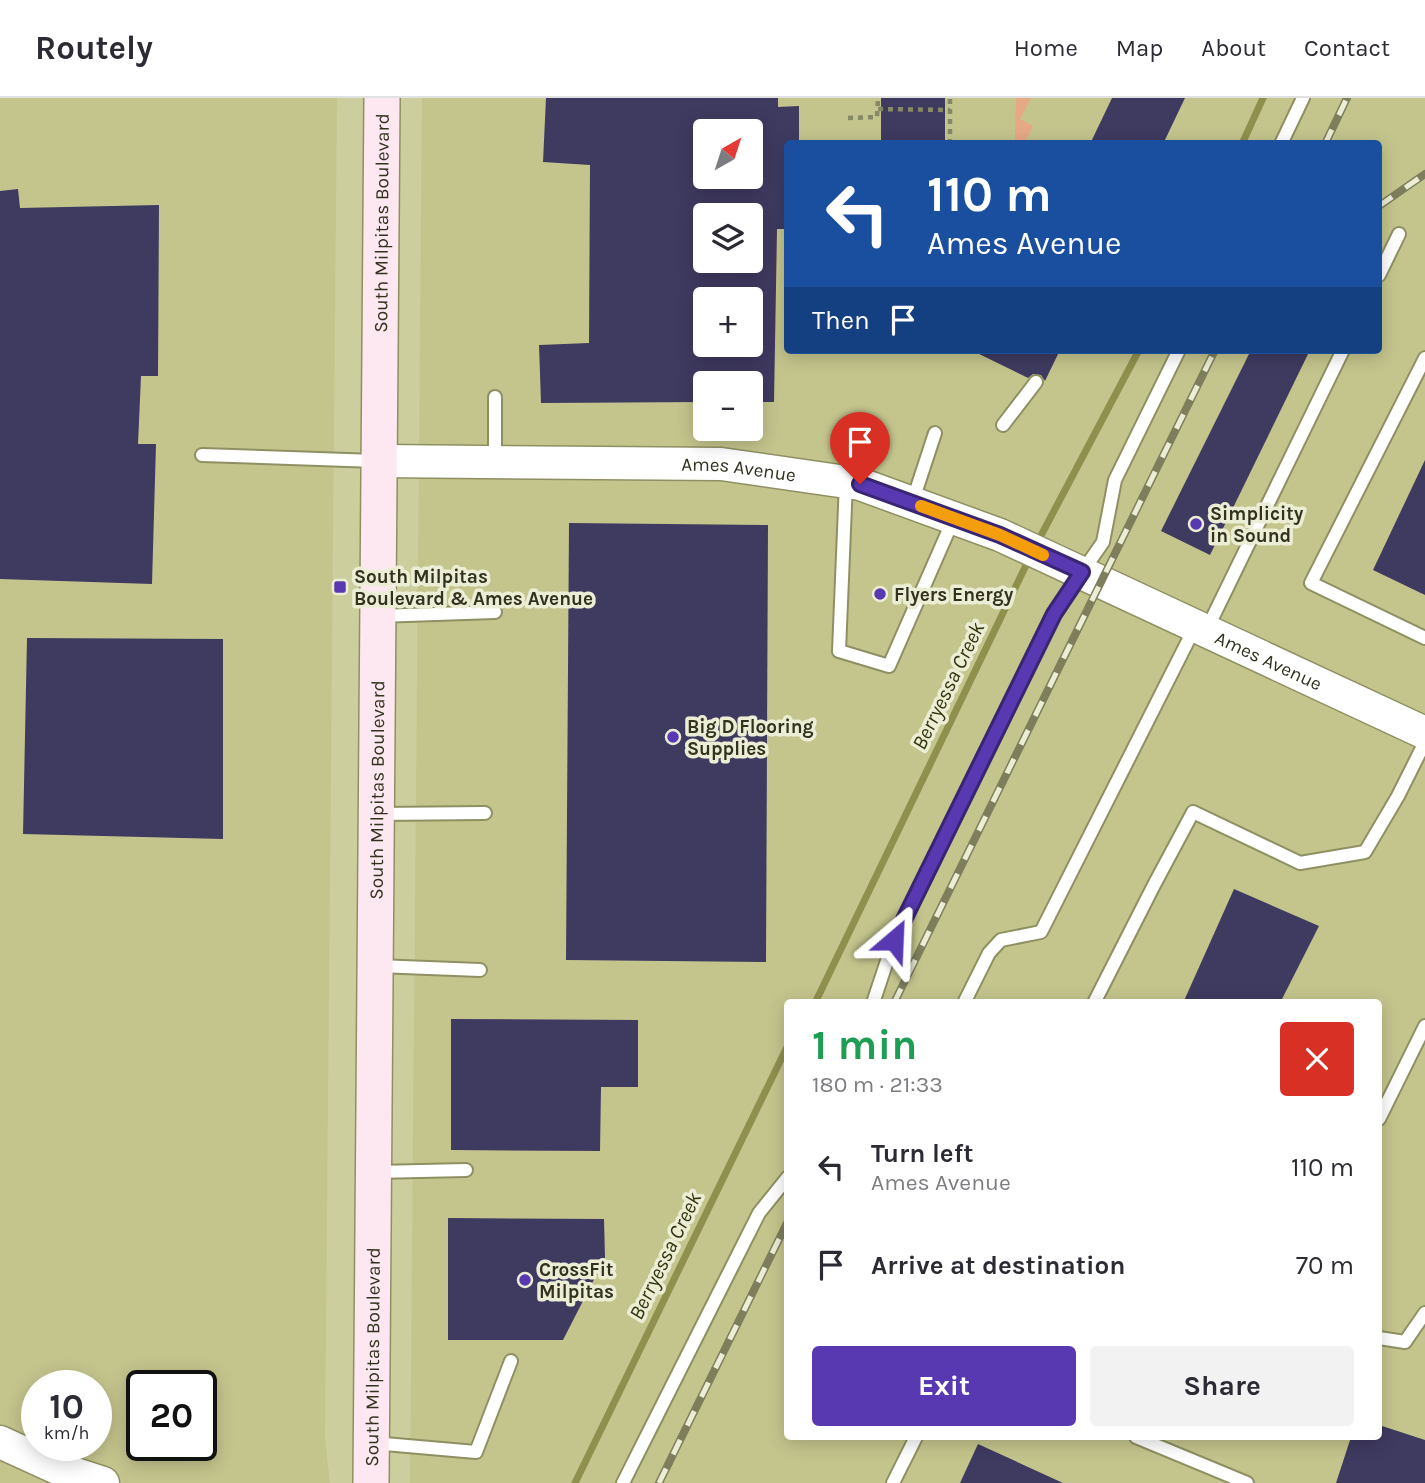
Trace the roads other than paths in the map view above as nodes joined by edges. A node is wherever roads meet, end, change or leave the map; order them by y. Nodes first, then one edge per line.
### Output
1 (382, 98) edge
2 (1303, 98) edge
3 (1283, 140) edge
4 (1399, 234) dead end
5 (1382, 269) edge
6 (1177, 354) edge
7 (1341, 354) edge
8 (1425, 358) edge
9 (1037, 382) dead end
10 (495, 397) dead end
11 (1003, 425) dead end
12 (935, 433) dead end
13 (202, 455) dead end
14 (379, 461) junction
15 (495, 462) junction
16 (846, 482) junction
17 (912, 503) junction
18 (954, 518) junction
19 (1077, 570) junction
20 (495, 612) dead end
21 (378, 617) junction
22 (1200, 629) junction
23 (1425, 638) edge
24 (1425, 734) edge
25 (485, 813) dead end
26 (377, 814) junction
27 (377, 966) junction
28 (480, 970) dead end
29 (874, 999) edge
30 (966, 999) edge
31 (1096, 999) edge
32 (1425, 1026) edge
33 (1382, 1113) edge
34 (466, 1170) dead end
35 (375, 1172) junction
36 (784, 1183) edge
37 (1425, 1313) edge
38 (1382, 1338) edge
39 (511, 1361) dead end
40 (914, 1440) edge
41 (1143, 1440) edge
42 (0, 1442) edge
43 (372, 1443) junction
44 (103, 1483) edge
45 (371, 1483) edge
46 (623, 1483) edge
47 (892, 1483) edge
48 (1247, 1483) edge

1 - 14 main road, South Milpitas Boulevard
2 - 3 lane
4 - 5 lane
6 - 19 lane
7 - 22 lane
8 - 23 lane
9 - 11 lane
10 - 15 lane
12 - 17 lane
13 - 14 lane
14 - 15 street, Ames Avenue
14 - 21 main road, South Milpitas Boulevard
15 - 16 street, Ames Avenue
16 - 17 street, Ames Avenue
16 - 18 lane
17 - 18 street, Ames Avenue
18 - 19 street, Ames Avenue
19 - 22 street, Ames Avenue
19 - 29 lane
20 - 21 lane
21 - 26 main road, South Milpitas Boulevard
22 - 24 street, Ames Avenue
22 - 30 lane
24 - 31 lane
25 - 26 lane
26 - 27 main road, South Milpitas Boulevard
27 - 28 lane
27 - 35 main road, South Milpitas Boulevard
32 - 33 lane
34 - 35 lane
35 - 43 main road, South Milpitas Boulevard
36 - 46 lane
37 - 38 lane
39 - 43 lane
40 - 47 lane
41 - 48 lane
42 - 44 street
43 - 45 main road, South Milpitas Boulevard

